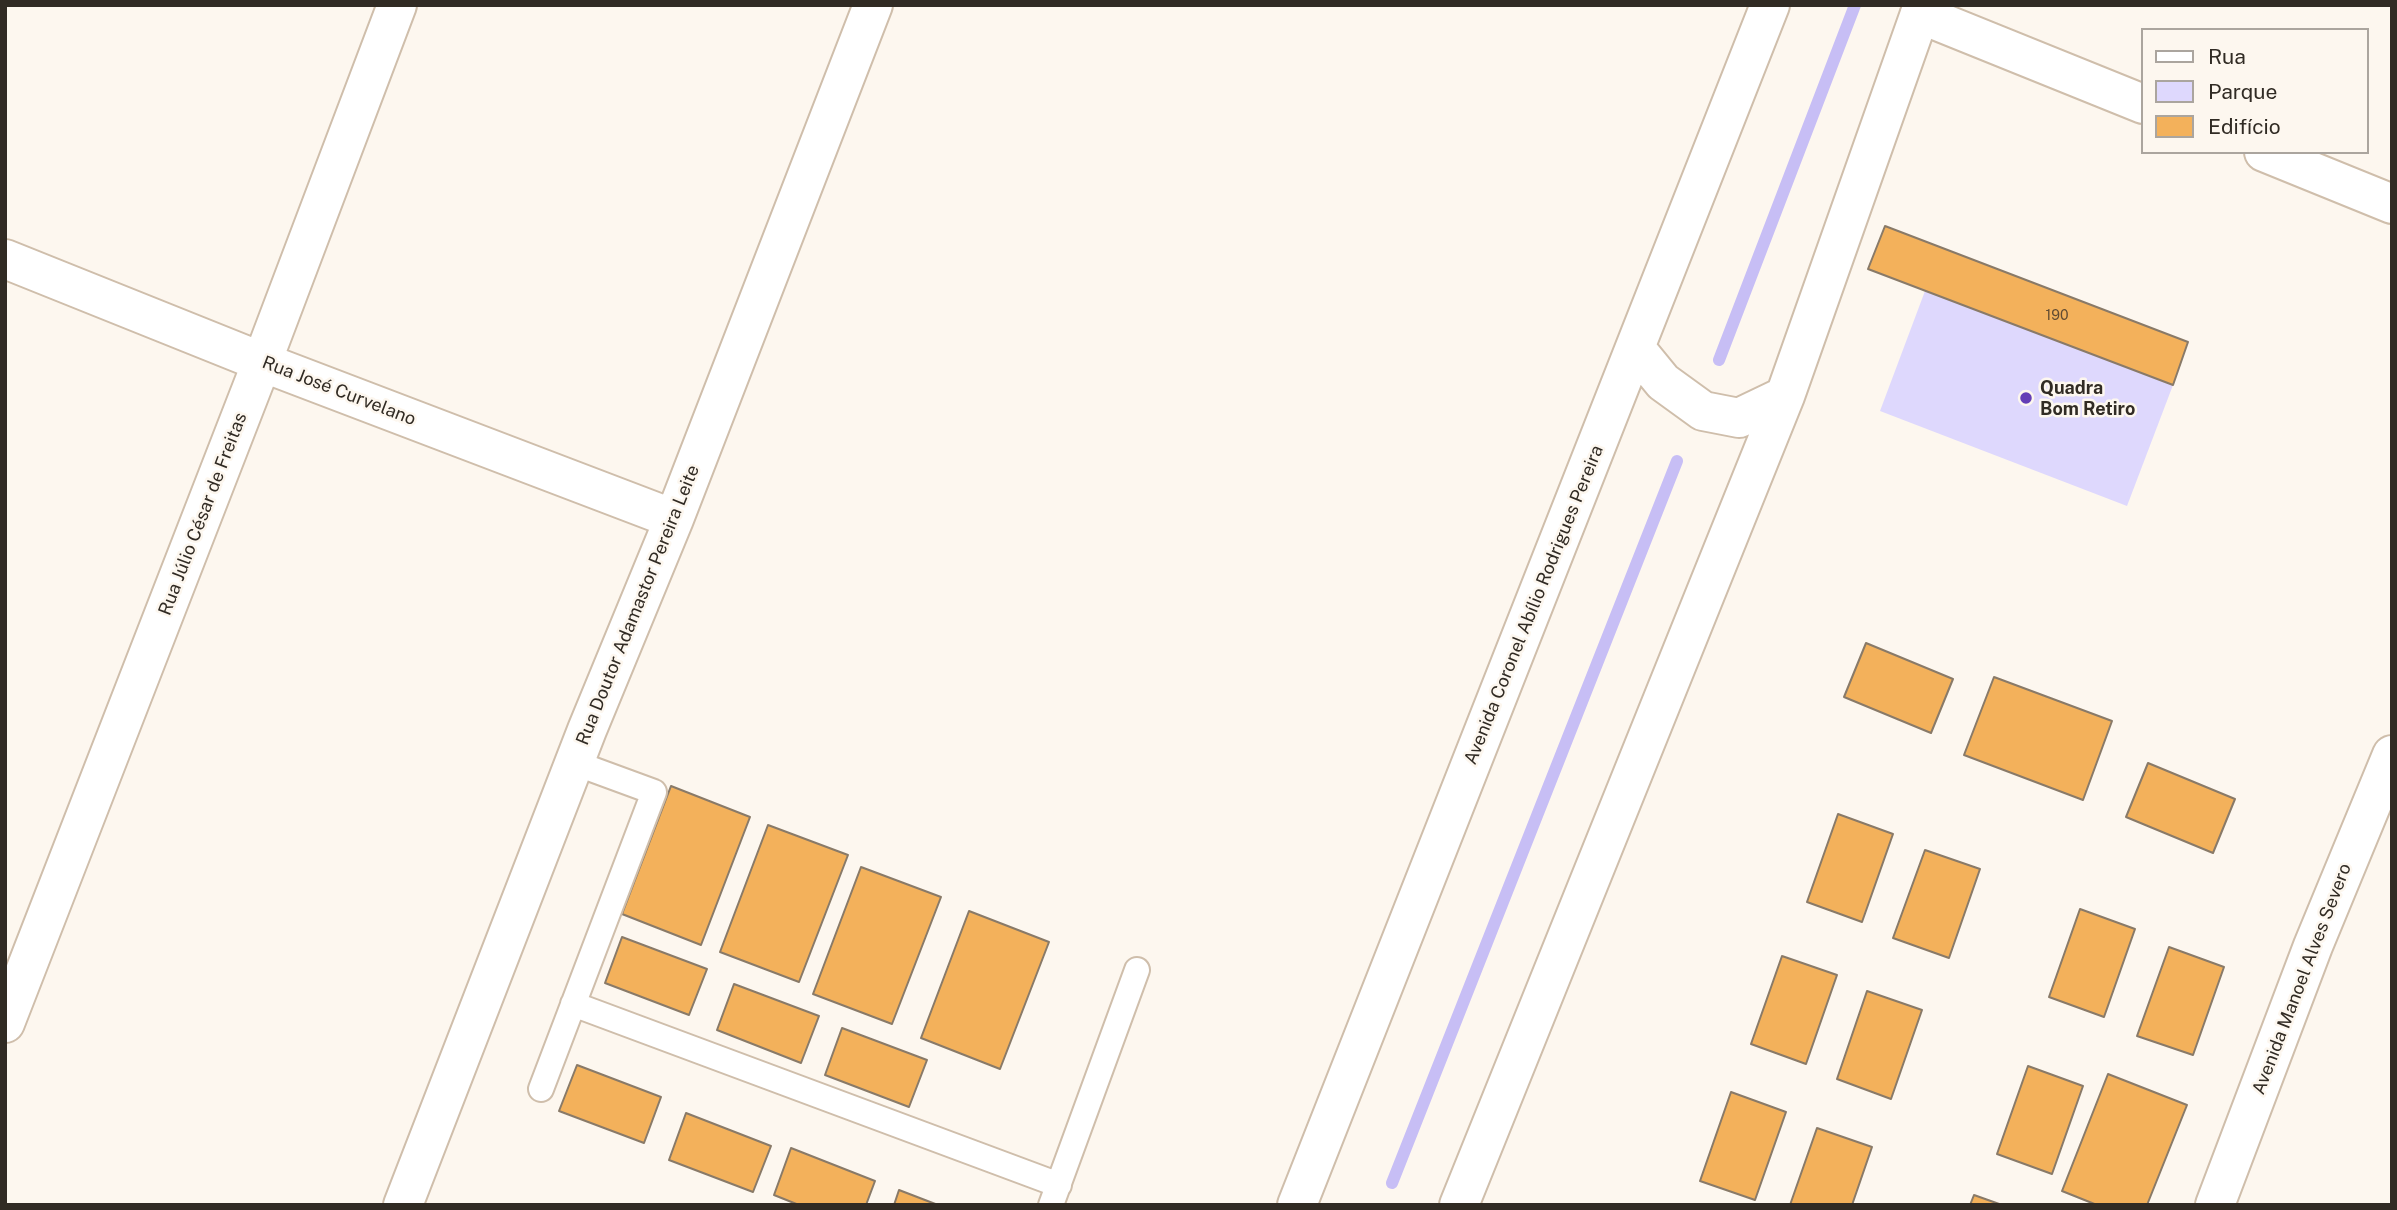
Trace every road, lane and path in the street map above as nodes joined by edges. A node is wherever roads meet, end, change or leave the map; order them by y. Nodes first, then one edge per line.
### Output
1 (397, 5) edge
2 (873, 5) edge
3 (1770, 5) edge
4 (1921, 10) edge
5 (2142, 104) edge
6 (2269, 154) edge
7 (2392, 204) edge
8 (5, 259) edge
9 (1636, 349) junction
10 (262, 362) junction
11 (1785, 396) junction
12 (674, 519) junction
13 (2392, 755) edge
14 (575, 763) junction
15 (1137, 970) dead end
16 (573, 1004) junction
17 (5, 1023) edge
18 (541, 1088) dead end
19 (1055, 1195) edge
20 (403, 1205) edge
21 (1297, 1205) edge
22 (1459, 1205) edge
23 (2215, 1205) edge

1 - 10 street, Rua Júlio César de Freitas
2 - 12 street, Rua Doutor Adamastor Pereira Leite
3 - 9 street, Avenida Coronel Abílio Rodrigues Pereira
4 - 5 street
4 - 11 street
6 - 7 street
8 - 10 street, Rua José Curvelano
9 - 11 street
9 - 21 street, Avenida Coronel Abílio Rodrigues Pereira
10 - 12 street, Rua José Curvelano
10 - 17 street, Rua Júlio César de Freitas
11 - 22 street
12 - 14 street, Rua Doutor Adamastor Pereira Leite
13 - 23 street, Avenida Manoel Alves Severo
14 - 16 lane
14 - 20 street, Rua Doutor Adamastor Pereira Leite
15 - 19 lane
16 - 18 lane
16 - 19 lane

